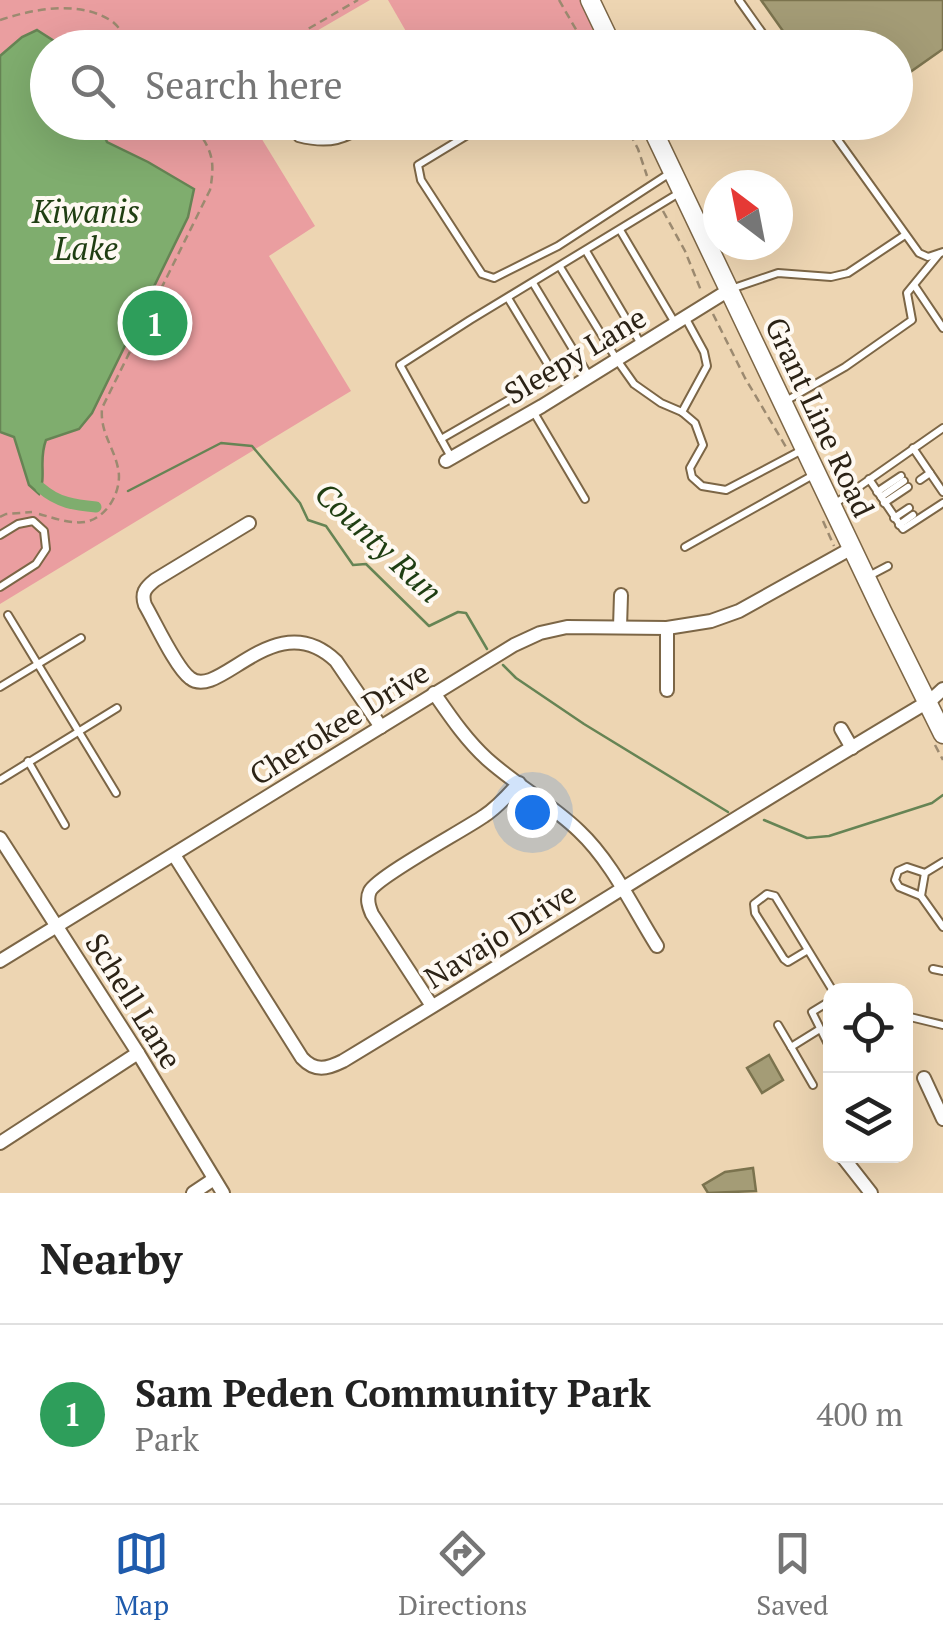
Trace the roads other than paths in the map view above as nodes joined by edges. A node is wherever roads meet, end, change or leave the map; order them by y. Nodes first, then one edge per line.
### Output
1 (590, 0) edge
2 (740, 0) edge
3 (605, 30) edge
4 (761, 30) edge
5 (306, 140) edge
6 (343, 140) edge
7 (459, 140) edge
8 (657, 140) edge
9 (838, 140) edge
10 (672, 172) junction
11 (682, 192) junction
12 (620, 230) junction
13 (905, 236) junction
14 (586, 251) junction
15 (941, 253) edge
16 (560, 267) junction
17 (533, 283) junction
18 (914, 285) junction
19 (729, 290) junction
20 (508, 298) junction
21 (680, 320) junction
22 (943, 328) edge
23 (642, 344) junction
24 (617, 360) junction
25 (590, 376) junction
26 (783, 402) junction
27 (533, 411) junction
28 (682, 412) junction
29 (943, 428) edge
30 (442, 439) junction
31 (913, 448) junction
32 (798, 452) junction
33 (449, 460) joint
34 (926, 467) junction
35 (816, 474) junction
36 (869, 479) junction
37 (939, 496) edge
38 (881, 497) junction
39 (585, 499) dead end
40 (826, 510) junction
41 (911, 512) dead end
42 (896, 522) junction
43 (249, 523) dead end
44 (0, 535) edge
45 (685, 547) dead end
46 (843, 547) junction
47 (888, 566) dead end
48 (866, 578) junction
49 (0, 586) edge
50 (621, 595) dead end
51 (8, 615) dead end
52 (620, 627) junction
53 (668, 628) junction
54 (80, 638) dead end
55 (37, 664) junction
56 (0, 687) edge
57 (943, 689) edge
58 (667, 690) dead end
59 (434, 693) junction
60 (934, 702) edge
61 (117, 708) dead end
62 (380, 727) junction
63 (78, 730) junction
64 (841, 730) dead end
65 (943, 734) edge
66 (852, 748) junction
67 (28, 762) junction
68 (0, 780) edge
69 (519, 783) junction
70 (116, 794) dead end
71 (65, 825) dead end
72 (0, 838) edge
73 (174, 855) junction
74 (943, 862) edge
75 (925, 874) junction
76 (622, 889) junction
77 (921, 896) junction
78 (57, 926) junction
79 (943, 928) edge
80 (657, 946) dead end
81 (808, 950) junction
82 (0, 961) edge
83 (934, 968) dead end
84 (943, 971) edge
85 (828, 983) edge
86 (823, 1005) edge
87 (432, 1006) junction
88 (913, 1018) edge
89 (943, 1025) edge
90 (778, 1026) dead end
91 (820, 1030) junction
92 (823, 1035) edge
93 (791, 1047) junction
94 (138, 1053) junction
95 (924, 1078) dead end
96 (813, 1085) dead end
97 (943, 1120) edge
98 (0, 1143) edge
99 (847, 1163) edge
100 (214, 1179) junction
101 (193, 1193) edge
102 (223, 1193) edge
103 (871, 1193) edge

1 - 3 main road
2 - 4 lane
5 - 6 lane
7 - 10 lane
8 - 10 main road, Grant Line Road
9 - 13 lane
10 - 11 main road, Grant Line Road
11 - 12 lane
11 - 19 main road, Grant Line Road
12 - 14 lane
12 - 21 lane
13 - 15 lane
13 - 19 lane
14 - 16 lane
14 - 23 lane
15 - 18 lane
16 - 17 lane
16 - 24 lane
17 - 20 lane
17 - 25 lane
18 - 22 lane
18 - 26 lane
19 - 21 street, Sleepy Lane
19 - 26 main road, Grant Line Road
20 - 30 lane
20 - 30 lane
21 - 23 street, Sleepy Lane
21 - 28 lane
23 - 24 street, Sleepy Lane
24 - 25 street, Sleepy Lane
24 - 28 lane
25 - 27 street, Sleepy Lane
26 - 32 main road, Grant Line Road
27 - 33 street, Sleepy Lane
27 - 39 lane
28 - 32 lane
29 - 31 lane
30 - 33 lane
31 - 34 lane
31 - 36 lane
32 - 35 main road, Grant Line Road
34 - 34 lane
34 - 37 lane
35 - 40 main road, Grant Line Road
35 - 45 lane
36 - 38 lane
36 - 40 lane
37 - 42 lane
38 - 38 lane
38 - 42 lane
40 - 46 main road, Grant Line Road
41 - 42 lane
43 - 62 street
44 - 49 lane
46 - 48 main road, Grant Line Road
46 - 53 street, Cherokee Drive
47 - 48 lane
48 - 60 main road, Grant Line Road
50 - 52 street
51 - 55 lane
52 - 53 street, Cherokee Drive
52 - 59 street, Cherokee Drive
53 - 58 street
54 - 55 lane
55 - 56 lane
55 - 63 lane
57 - 60 street, Navajo Drive
59 - 62 street, Cherokee Drive
59 - 69 street
60 - 65 main road, Grant Line Road
60 - 66 street, Navajo Drive
61 - 63 lane
62 - 73 street, Cherokee Drive
63 - 67 lane
63 - 70 lane
64 - 66 street
66 - 76 street, Navajo Drive
67 - 68 lane
67 - 71 lane
69 - 76 street
69 - 87 street
72 - 78 street, Schell Lane
73 - 78 street, Cherokee Drive
73 - 87 street, Navajo Drive
74 - 75 lane
75 - 77 lane
75 - 77 lane
76 - 80 street
76 - 87 street, Navajo Drive
77 - 79 lane
78 - 82 street, Cherokee Drive
78 - 94 street, Schell Lane
81 - 81 lane
81 - 85 lane
83 - 84 lane
86 - 91 lane
88 - 89 lane
90 - 93 lane
91 - 92 lane
91 - 93 lane
93 - 96 lane
94 - 98 street
94 - 100 street, Schell Lane
95 - 97 street
99 - 103 street
100 - 101 street
100 - 102 street, Schell Lane

